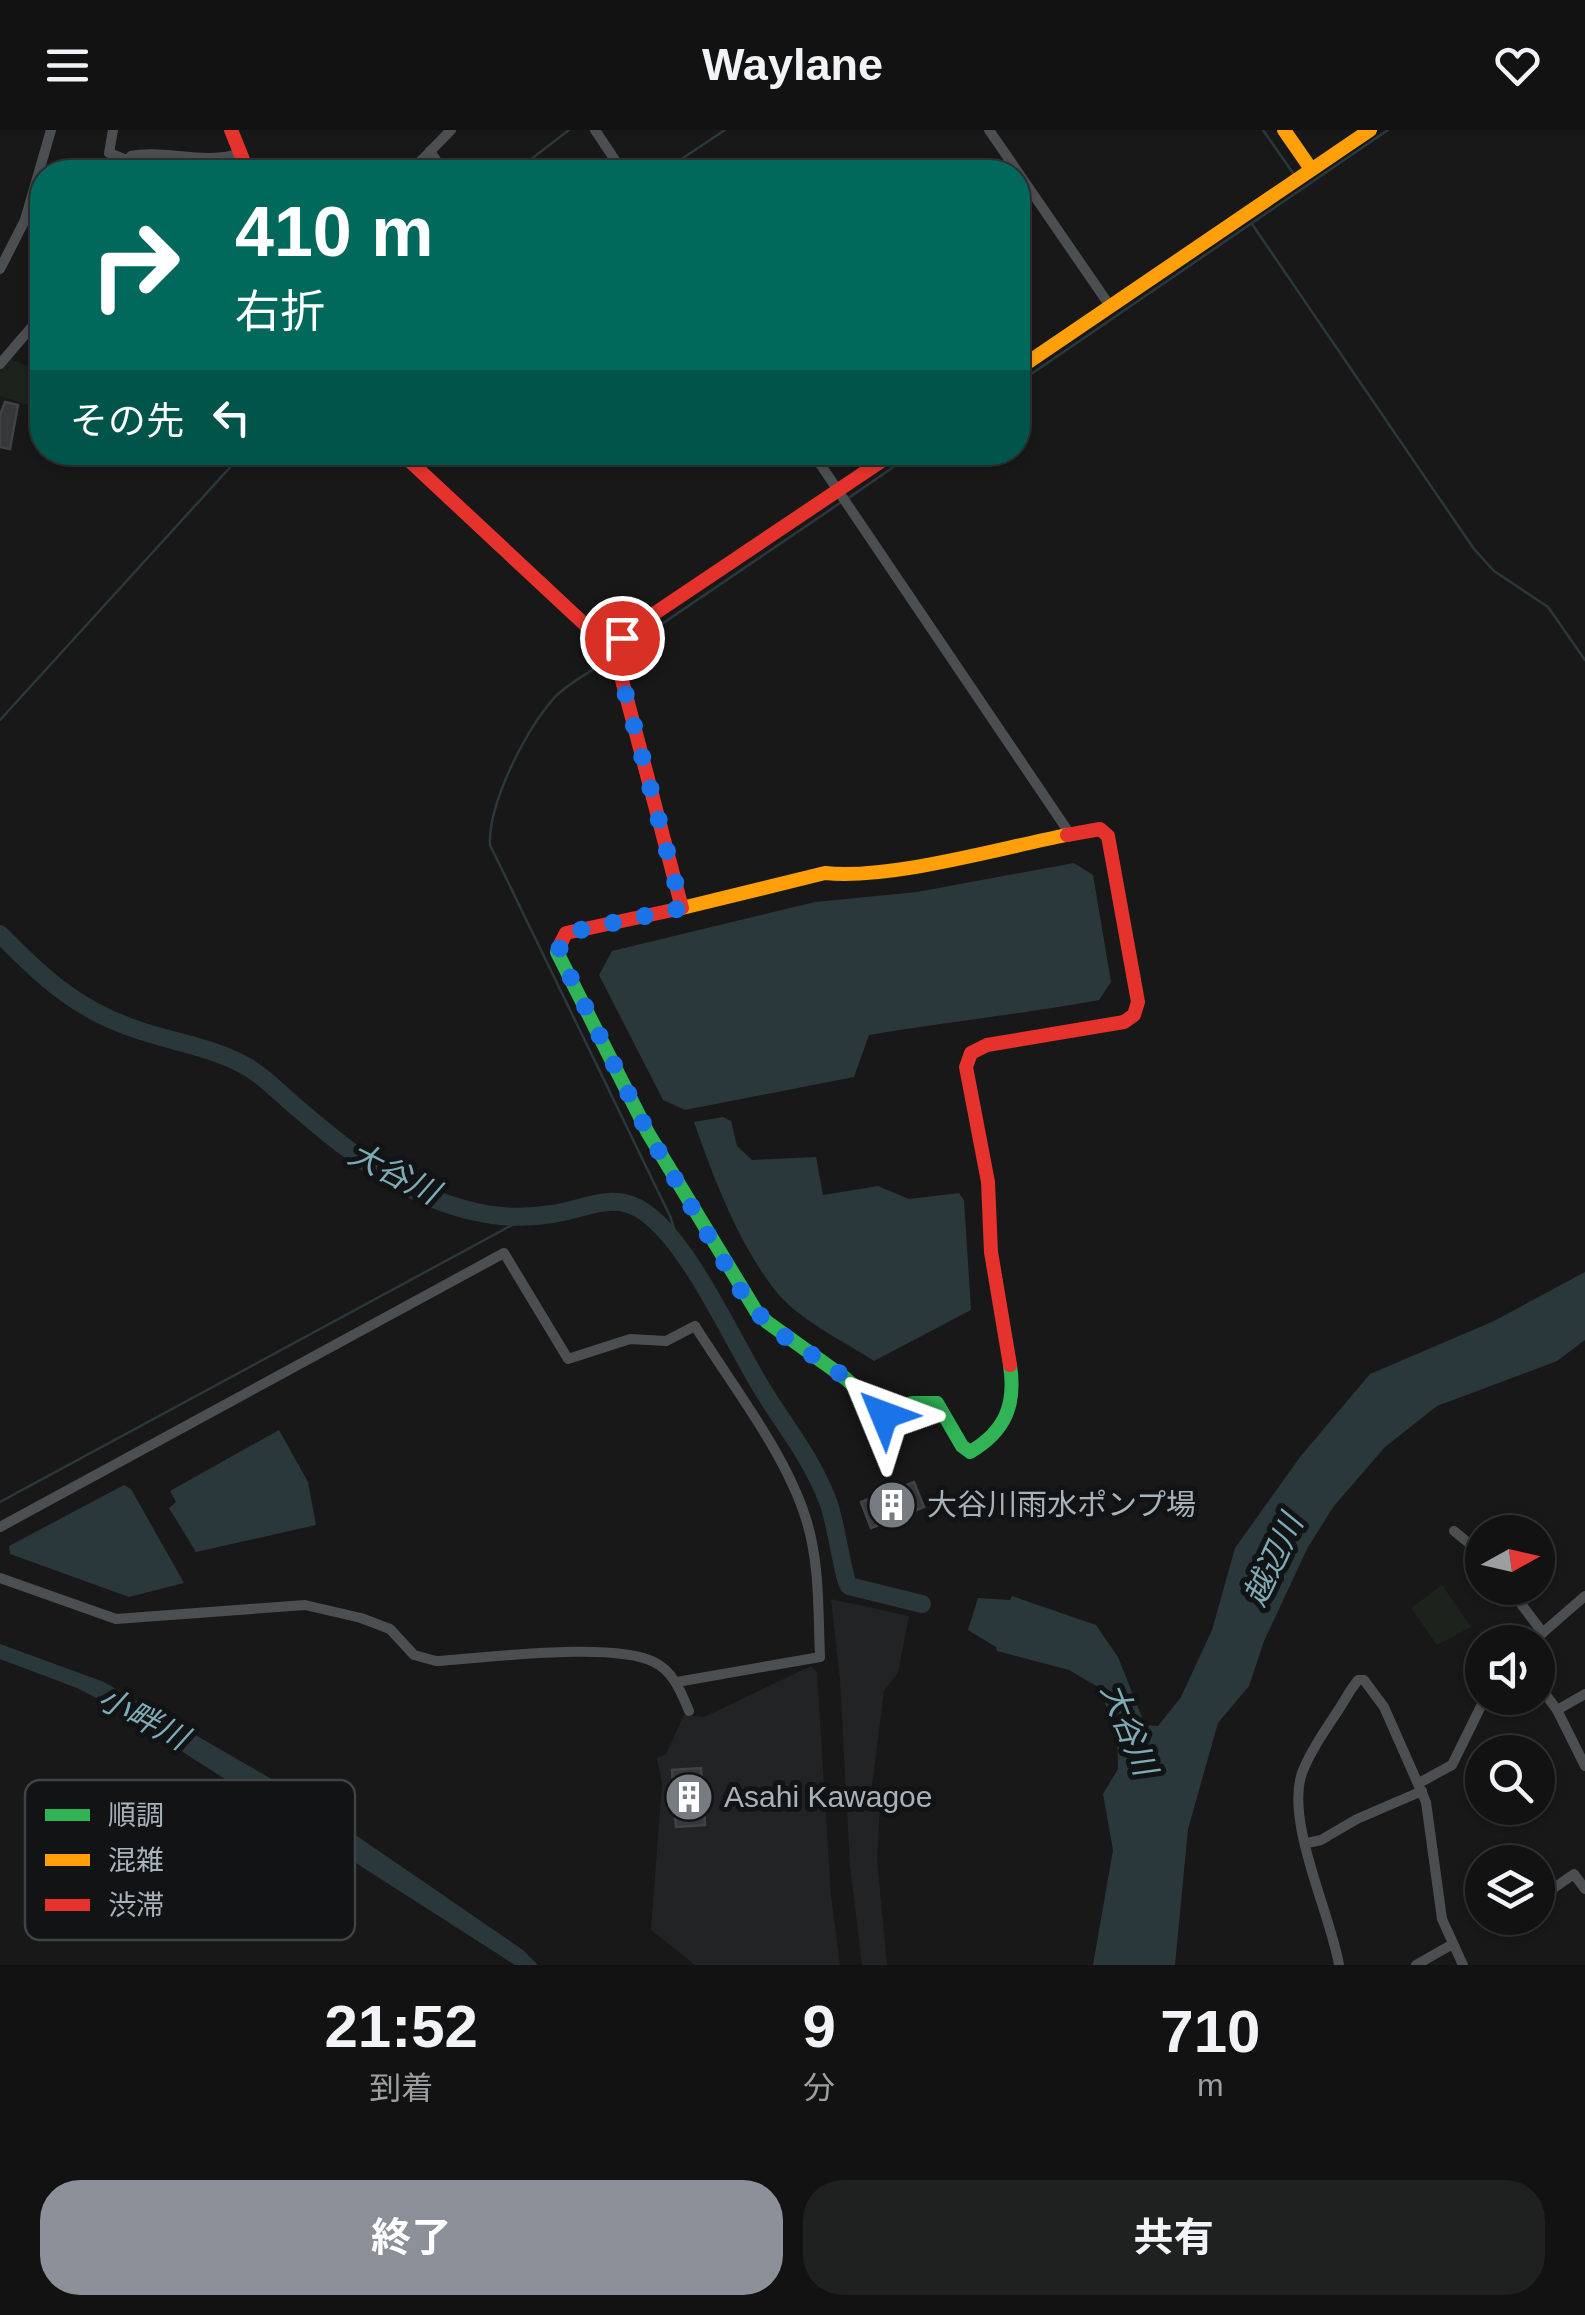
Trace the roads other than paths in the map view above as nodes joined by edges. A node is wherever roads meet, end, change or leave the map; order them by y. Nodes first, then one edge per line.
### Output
1 (51, 130) edge
2 (113, 130) edge
3 (230, 130) edge
4 (451, 130) edge
5 (594, 130) edge
6 (989, 130) edge
7 (1284, 130) edge
8 (1370, 130) edge
9 (430, 151) junction
10 (241, 153) junction
11 (42, 160) edge
12 (117, 160) edge
13 (129, 160) edge
14 (244, 160) edge
15 (421, 160) edge
16 (436, 160) edge
17 (614, 160) edge
18 (1010, 160) edge
19 (1311, 169) junction
20 (1030, 190) edge
21 (30, 203) edge
22 (25, 220) junction
23 (30, 221) edge
24 (0, 269) edge
25 (1110, 306) junction
26 (30, 329) edge
27 (1030, 361) edge
28 (0, 364) edge
29 (414, 465) edge
30 (821, 465) edge
31 (876, 465) edge
32 (838, 491) junction
33 (612, 642) junction
34 (1070, 834) junction
35 (682, 908) junction
36 (0, 1527) edge
37 (1454, 1531) dead end
38 (1465, 1540) edge
39 (0, 1578) edge
40 (1585, 1596) edge
41 (1522, 1605) edge
42 (1537, 1625) edge
43 (1552, 1625) edge
44 (677, 1682) junction
45 (1585, 1694) edge
46 (1555, 1707) edge
47 (1557, 1710) junction
48 (689, 1711) dead end
49 (1477, 1715) edge
50 (1581, 1746) edge
51 (1585, 1766) edge
52 (1421, 1787) junction
53 (1307, 1843) junction
54 (1555, 1887) edge
55 (1585, 1889) edge
56 (1336, 1946) junction
57 (1451, 1946) junction
58 (1339, 1965) edge
59 (1347, 1965) edge
60 (1416, 1965) edge
61 (1462, 1965) edge

1 - 11 street
2 - 12 street
3 - 10 street
4 - 9 street
5 - 17 street
6 - 18 street
7 - 19 street
8 - 19 street
9 - 15 street
9 - 16 street
10 - 13 street
10 - 14 street
19 - 25 street
20 - 25 street
21 - 22 street
22 - 23 street
22 - 24 street
25 - 27 street
26 - 28 street
29 - 33 street
30 - 32 street
31 - 32 street
32 - 33 street
32 - 34 street
33 - 35 street
34 - 35 street
34 - 35 street
36 - 44 street
37 - 38 street
39 - 44 street
40 - 43 street
41 - 42 street
44 - 48 street
45 - 47 street
46 - 47 street
47 - 50 street
49 - 52 street
50 - 51 street
52 - 53 street
52 - 53 street
52 - 57 street
53 - 56 street
54 - 55 street
56 - 58 street
56 - 59 street
57 - 60 street
57 - 61 street

